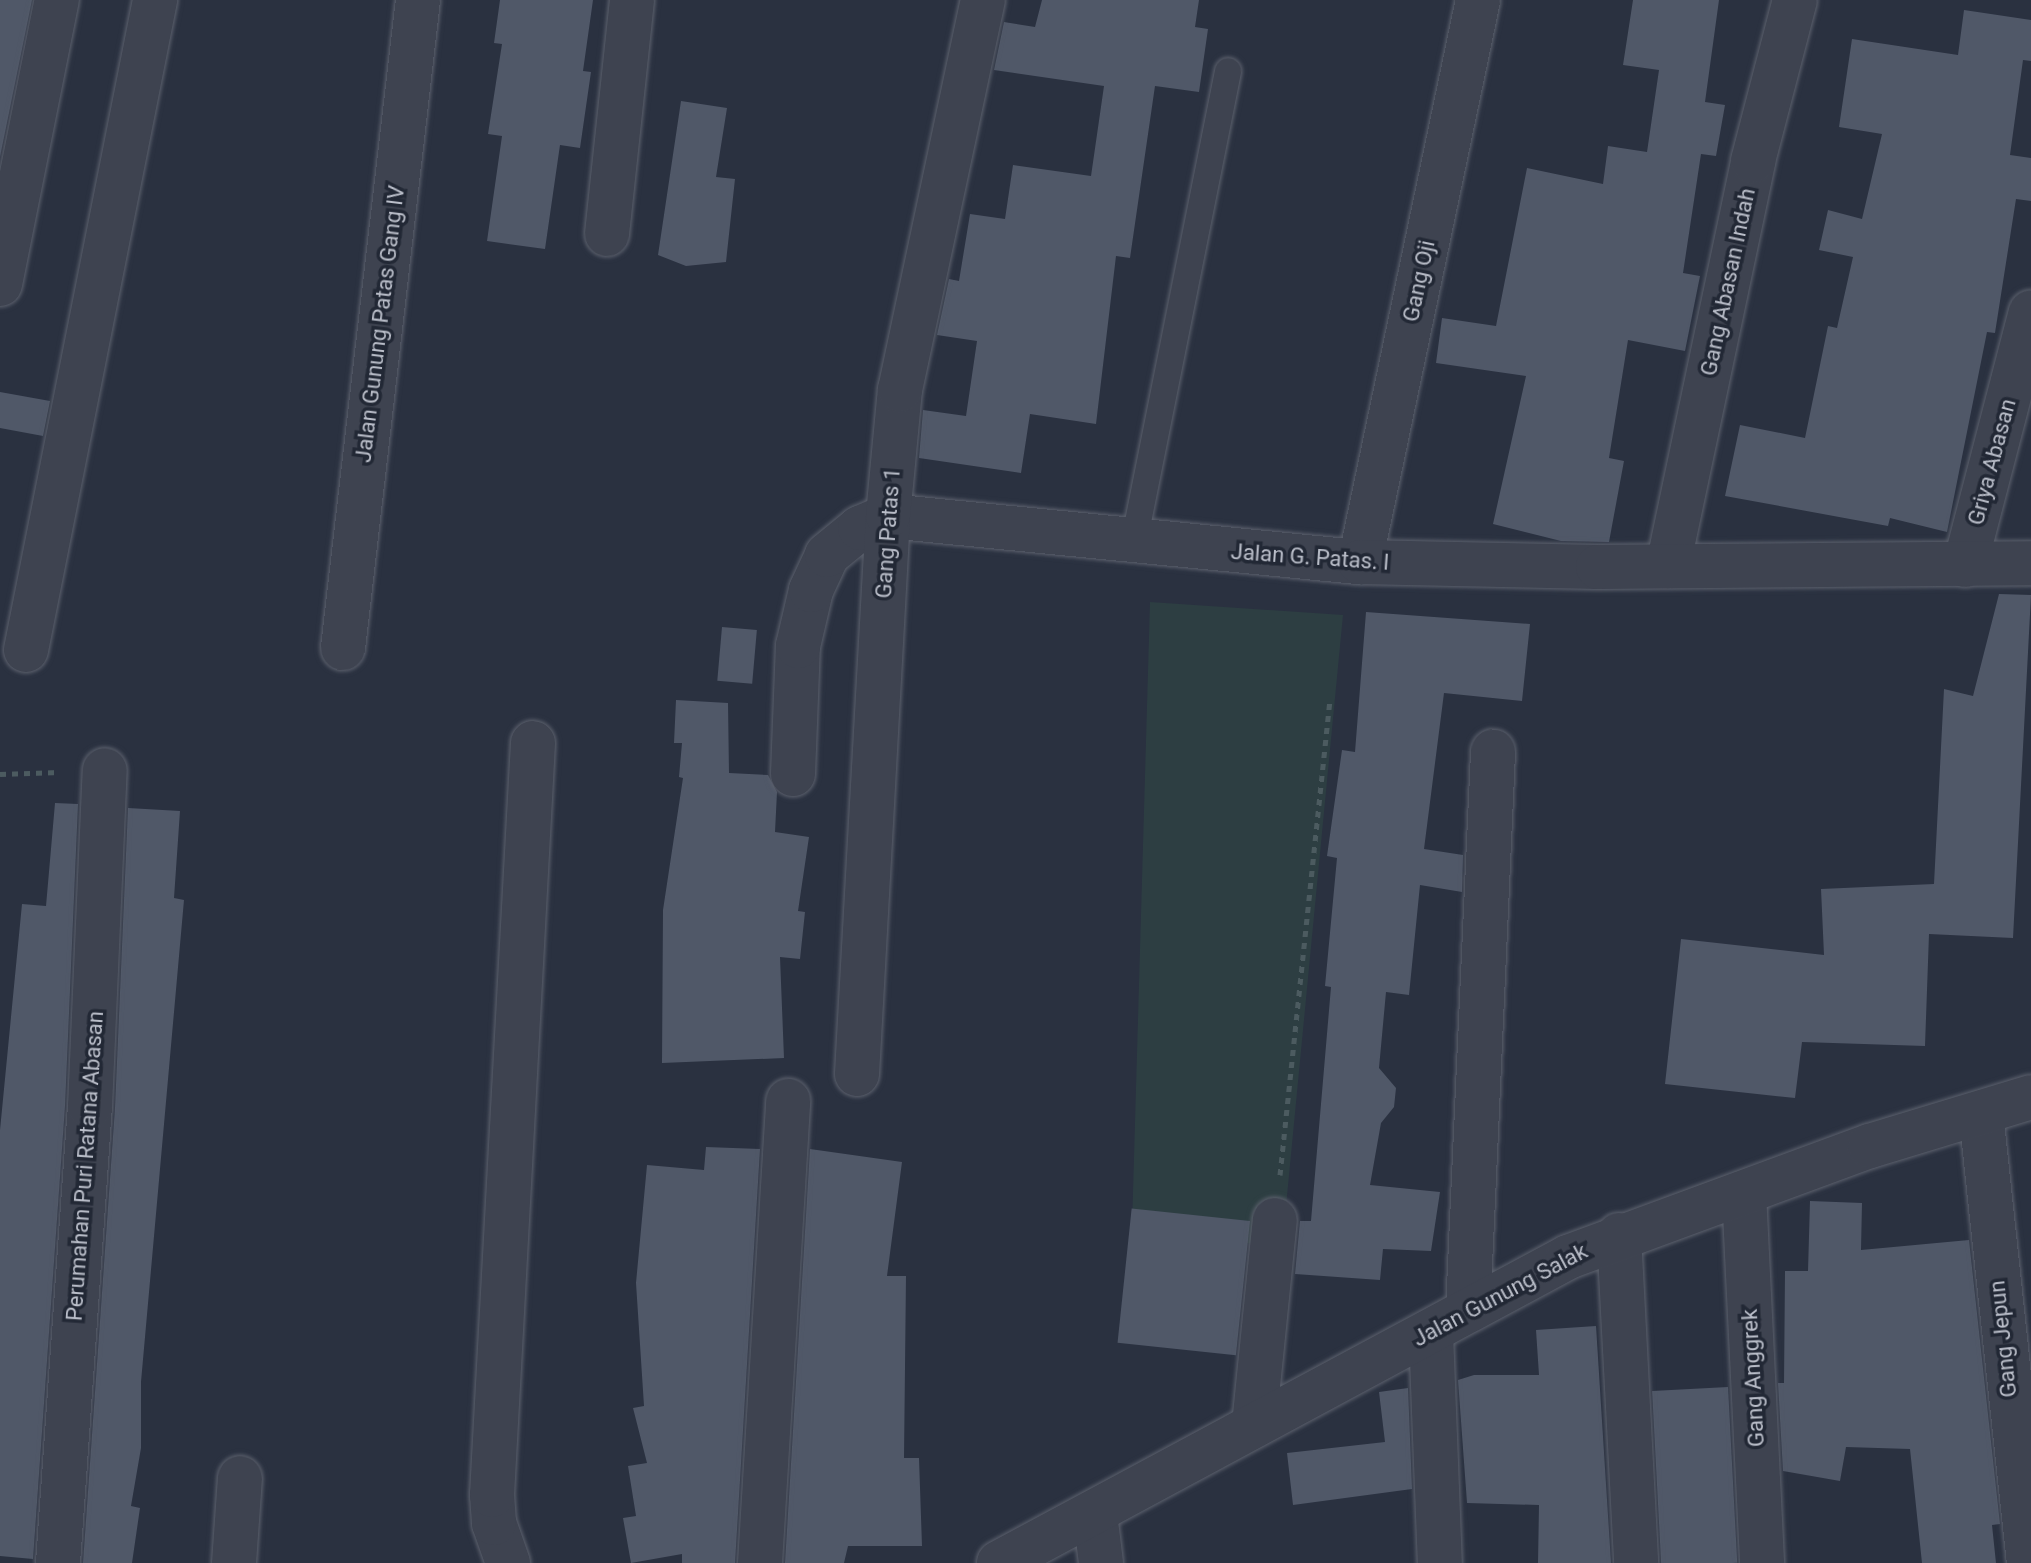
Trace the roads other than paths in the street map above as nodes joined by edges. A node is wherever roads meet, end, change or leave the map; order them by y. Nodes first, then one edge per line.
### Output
1 (57, 0) edge
2 (155, 0) edge
3 (418, 0) edge
4 (632, 0) edge
5 (983, 0) edge
6 (1478, 0) edge
7 (1795, 0) edge
8 (1228, 71) dead end
9 (607, 234) dead end
10 (0, 284) edge
11 (2031, 312) edge
12 (888, 516) junction
13 (1134, 542) junction
14 (1360, 562) junction
15 (2031, 563) edge
16 (1965, 565) junction
17 (1668, 566) junction
18 (343, 648) dead end
19 (26, 650) dead end
20 (533, 743) dead end
21 (1493, 752) dead end
22 (105, 770) road end
23 (793, 774) dead end
24 (857, 1074) dead end
25 (2031, 1097) edge
26 (788, 1101) dead end
27 (1981, 1114) junction
28 (1744, 1193) junction
29 (1275, 1220) road end
30 (1619, 1235) junction
31 (1468, 1310) junction
32 (1431, 1333) junction
33 (1254, 1425) junction
34 (240, 1478) dead end
35 (1095, 1514) junction
36 (58, 1563) edge
37 (234, 1563) edge
38 (508, 1563) edge
39 (760, 1563) edge
40 (999, 1563) edge
41 (1101, 1563) edge
42 (1440, 1563) edge
43 (1636, 1563) edge
44 (1762, 1563) edge
45 (2029, 1563) edge

1 - 10 street
2 - 19 street
3 - 18 street, Jalan Gunung Patas Gang IV
4 - 9 street
5 - 12 street, Gang Patas 1
6 - 14 street, Gang Oji
7 - 17 street, Gang Abasan Indah
8 - 13 lane
11 - 16 street, Griya Abasan
12 - 13 street, Jalan G. Patas. I
12 - 23 street
12 - 24 street, Gang Patas 1
13 - 14 street, Jalan G. Patas. I
14 - 17 street, Jalan G. Patas. I
15 - 16 street, Jalan G. Patas. I
16 - 17 street, Jalan G. Patas. I
20 - 38 street
21 - 31 street
22 - 36 street, Perumahan Puri Ratana Abasan
25 - 27 street, Jalan Gunung Salak
26 - 39 street
27 - 28 street, Jalan Gunung Salak
27 - 45 street, Gang Jepun
28 - 30 street, Jalan Gunung Salak
28 - 44 street, Gang Anggrek
29 - 33 street
30 - 31 street, Jalan Gunung Salak
30 - 43 street
31 - 32 street, Jalan Gunung Salak
32 - 33 street, Jalan Gunung Salak
32 - 42 street
33 - 35 street, Jalan Gunung Salak
34 - 37 street
35 - 40 street, Jalan Gunung Salak
35 - 41 street

